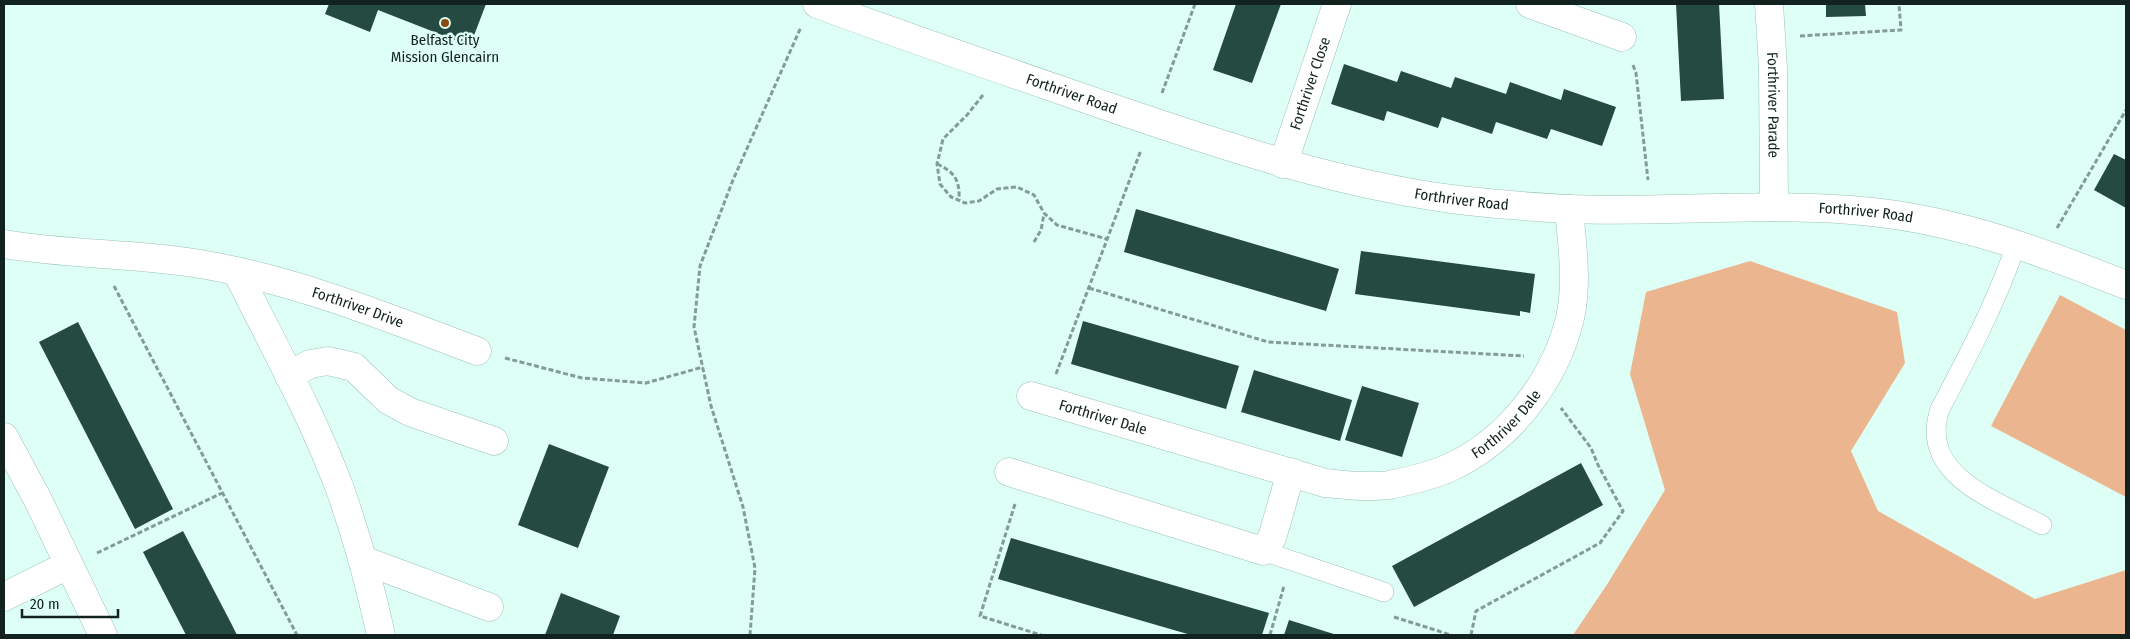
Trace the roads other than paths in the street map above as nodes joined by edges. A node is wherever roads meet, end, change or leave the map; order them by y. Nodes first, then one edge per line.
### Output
1 (1337, 4) edge
2 (1530, 4) edge
3 (1769, 4) edge
4 (810, 13) edge
5 (1622, 37) road end
6 (1283, 164) junction
7 (1774, 206) junction
8 (1569, 209) junction
9 (4, 244) edge
10 (2016, 245) junction
11 (237, 272) junction
12 (2126, 285) edge
13 (477, 351) road end
14 (289, 376) junction
15 (1038, 398) road end
16 (4, 437) edge
17 (494, 441) dead end
18 (1291, 472) junction
19 (1016, 475) road end
20 (2042, 525) dead end
21 (1262, 551) junction
22 (363, 560) junction
23 (68, 565) junction
24 (1384, 592) dead end
25 (4, 597) edge
26 (489, 607) dead end
27 (103, 635) edge
28 (381, 635) edge

1 - 6 street, Forthriver Close
2 - 5 street
3 - 7 street, Forthriver Parade
4 - 6 street, Forthriver Road
6 - 8 street, Forthriver Road
7 - 8 street, Forthriver Road
7 - 10 street, Forthriver Road
8 - 18 street, Forthriver Dale
9 - 11 street, Forthriver Drive
10 - 12 street, Forthriver Road
10 - 20 lane
11 - 13 street, Forthriver Drive
11 - 14 street
14 - 17 street
14 - 22 street
15 - 18 street, Forthriver Dale
16 - 23 street
18 - 21 street
19 - 21 street
21 - 24 lane
22 - 26 street
22 - 28 street
23 - 25 street
23 - 27 street

